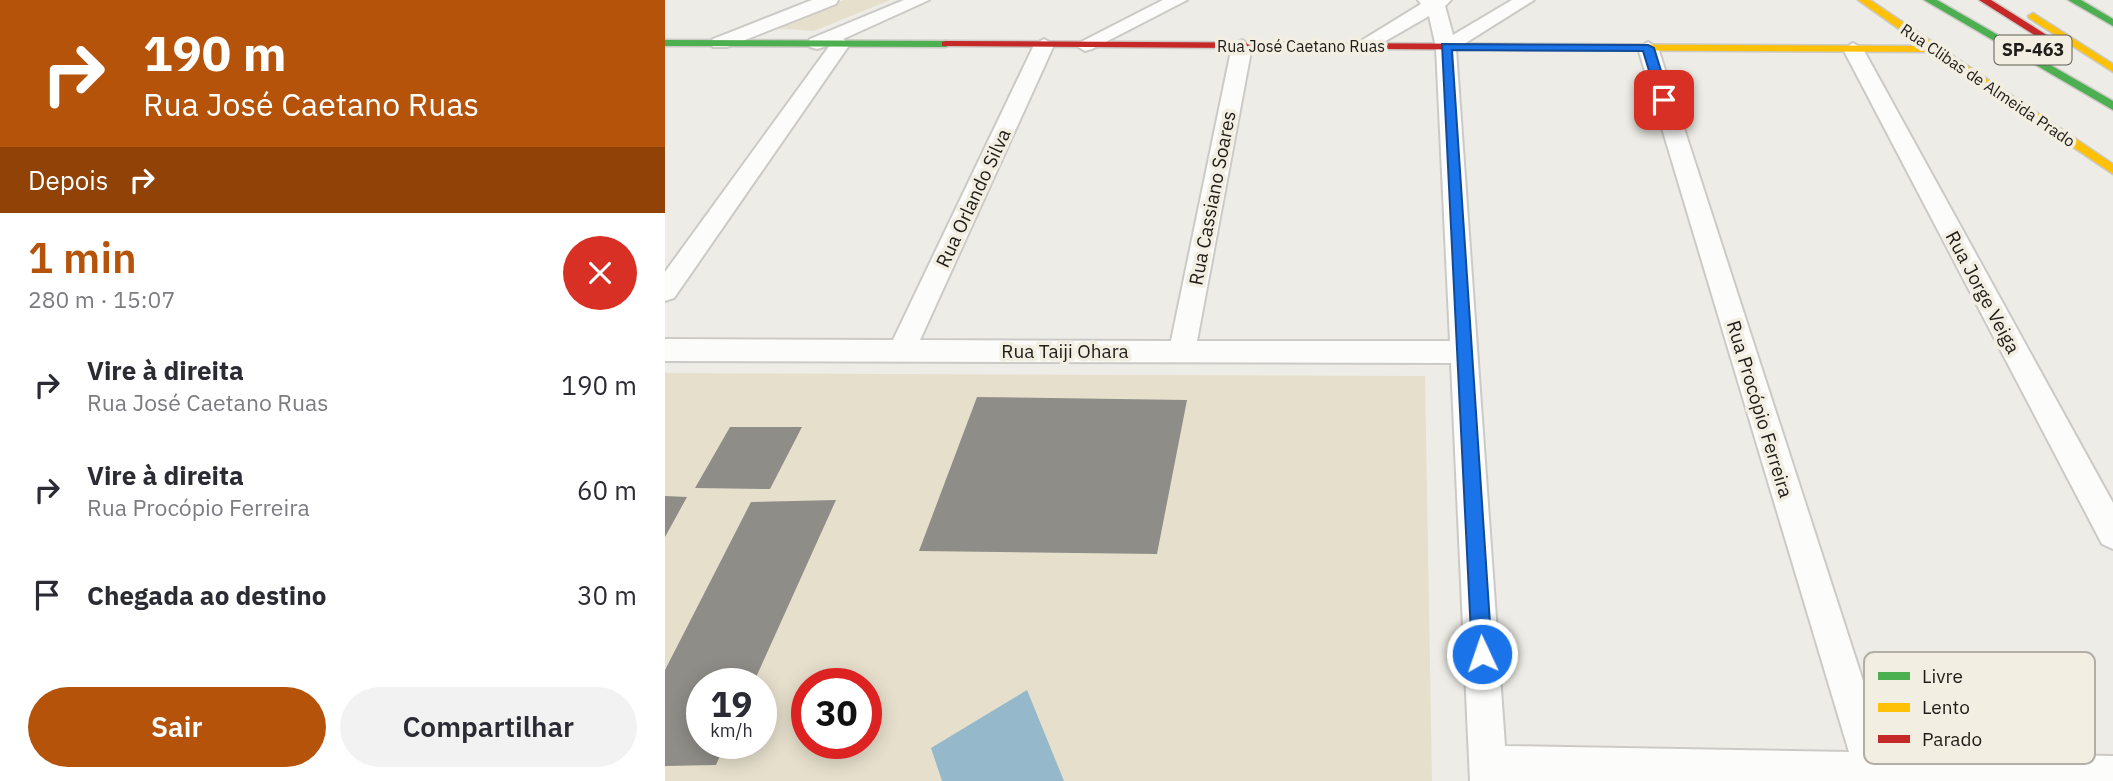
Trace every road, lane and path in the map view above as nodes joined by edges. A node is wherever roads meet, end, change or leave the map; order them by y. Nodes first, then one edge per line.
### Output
1 (829, 0) edge
2 (920, 0) edge
3 (1178, 0) edge
4 (1525, 0) edge
5 (1863, 0) edge
6 (1929, 0) edge
7 (1953, 0) edge
8 (1984, 0) edge
9 (2010, 0) edge
10 (2073, 0) edge
11 (1435, 1) edge
12 (2113, 23) edge
13 (665, 43) edge
14 (720, 43) junction
15 (815, 44) junction
16 (840, 44) junction
17 (1044, 45) junction
18 (1085, 45) junction
19 (1242, 46) junction
20 (1361, 47) junction
21 (1446, 47) junction
22 (1648, 48) junction
23 (1853, 49) junction
24 (1936, 50) junction
25 (2113, 69) edge
26 (2113, 79) edge
27 (2113, 100) edge
28 (2113, 106) edge
29 (2113, 170) edge
30 (665, 291) edge
31 (665, 349) edge
32 (901, 351) junction
33 (1182, 351) junction
34 (1464, 352) junction
35 (2113, 534) edge
36 (1864, 742) edge
37 (1871, 764) edge
38 (1873, 771) junction
39 (1489, 772) edge
40 (2113, 775) edge

1 - 14 street
2 - 15 street
3 - 18 street
4 - 21 street
5 - 24 street, Rua Clibas de Almeida Prado
6 - 28 street
7 - 27 street, SP-463
8 - 26 street, SP-463
9 - 25 street
10 - 12 street
11 - 20 street
11 - 21 street
13 - 14 street, Rua José Caetano Ruas
14 - 15 street, Rua José Caetano Ruas
15 - 16 street, Rua José Caetano Ruas
16 - 17 street, Rua José Caetano Ruas
16 - 30 street
17 - 18 street, Rua José Caetano Ruas
17 - 32 street, Rua Orlando Silva
18 - 19 street, Rua José Caetano Ruas
19 - 20 street, Rua José Caetano Ruas
19 - 33 street, Rua Cassiano Soares
20 - 21 street, Rua José Caetano Ruas
21 - 22 street, Rua José Caetano Ruas
21 - 34 street
22 - 23 street, Rua José Caetano Ruas
22 - 36 street, Rua Procópio Ferreira
23 - 24 street, Rua José Caetano Ruas
23 - 35 street, Rua Jorge Veiga
24 - 29 street, Rua Clibas de Almeida Prado
31 - 32 street, Rua Taiji Ohara
32 - 33 street, Rua Taiji Ohara
33 - 34 street, Rua Taiji Ohara
34 - 39 street
37 - 38 street, Rua Procópio Ferreira
38 - 39 street
38 - 40 street

